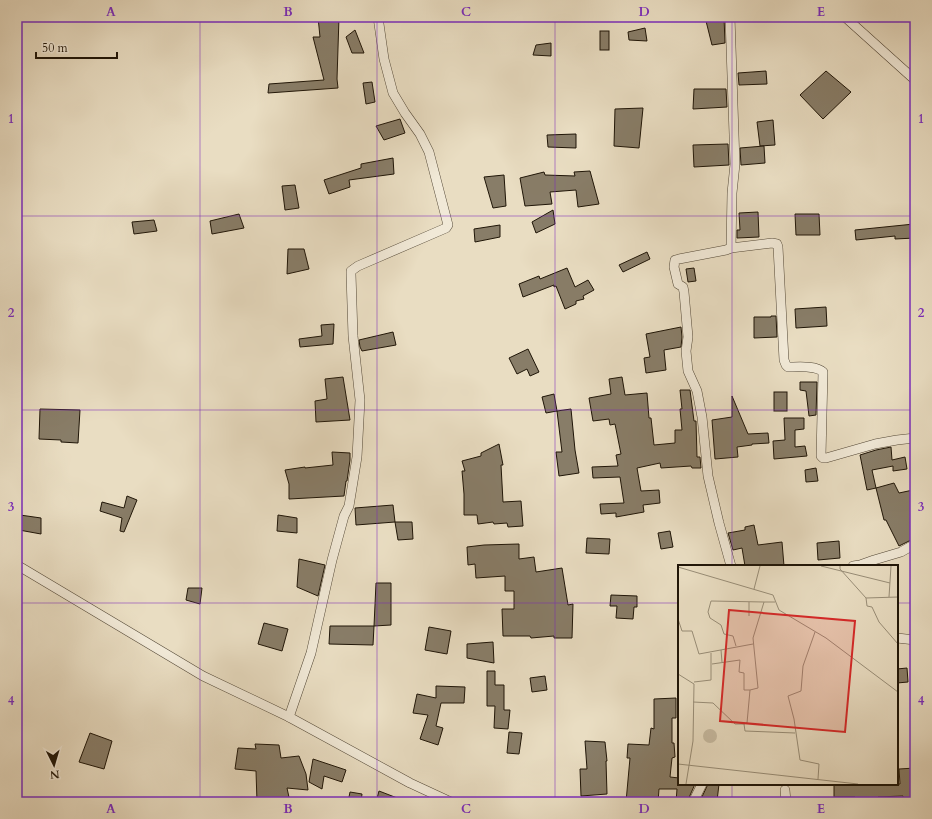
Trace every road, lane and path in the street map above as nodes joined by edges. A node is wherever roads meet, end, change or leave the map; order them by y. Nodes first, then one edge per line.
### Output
1 (378, 17) edge
2 (730, 17) edge
3 (845, 17) edge
4 (915, 80) edge
5 (731, 248) junction
6 (915, 438) edge
7 (915, 544) edge
8 (17, 565) edge
9 (731, 565) edge
10 (860, 565) edge
11 (898, 638) edge
12 (915, 640) edge
13 (289, 716) junction
14 (702, 785) edge
15 (785, 790) dead end
16 (451, 802) edge
17 (693, 802) edge
18 (786, 802) edge

1 - 13 street
2 - 5 street
3 - 4 street
5 - 6 street
5 - 9 street
7 - 10 street
8 - 13 street
11 - 12 street
13 - 16 street
14 - 17 street
15 - 18 street

